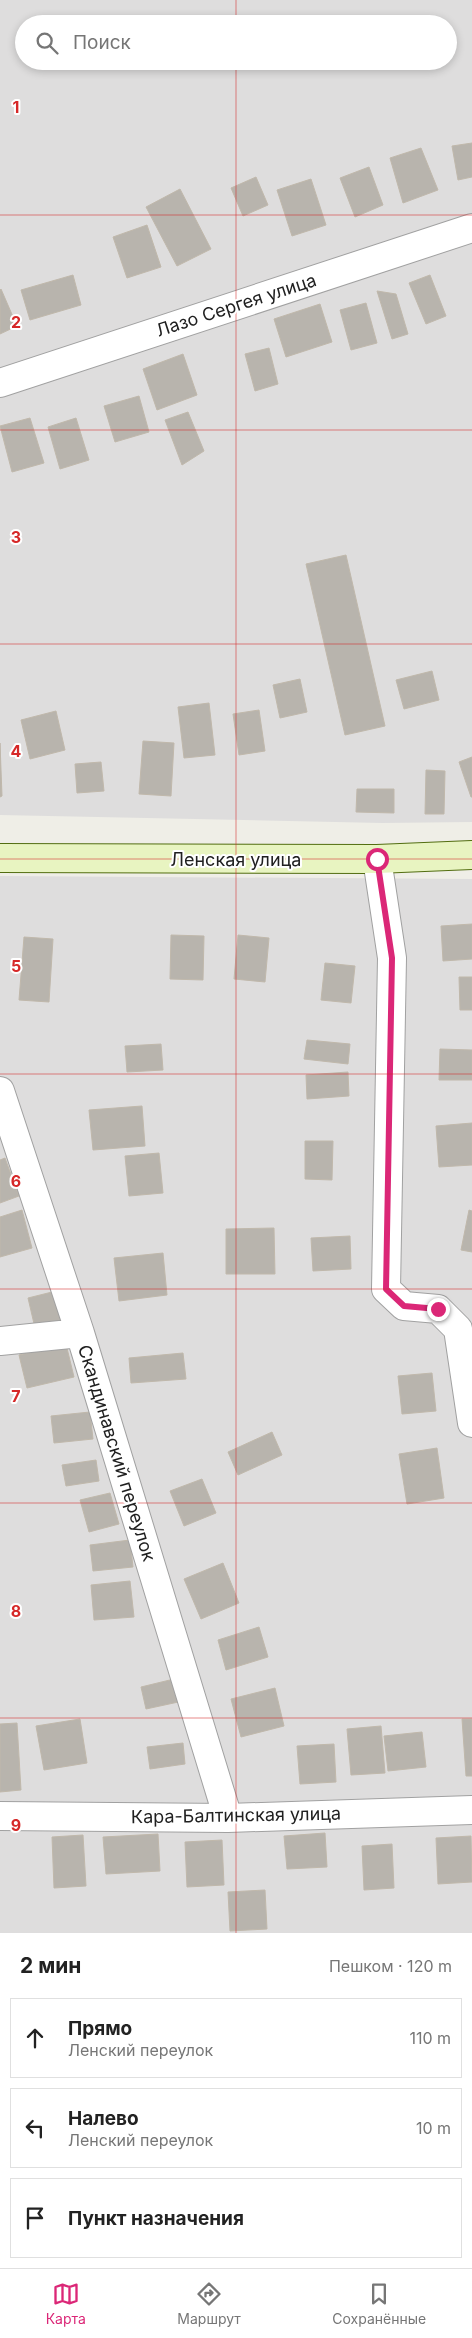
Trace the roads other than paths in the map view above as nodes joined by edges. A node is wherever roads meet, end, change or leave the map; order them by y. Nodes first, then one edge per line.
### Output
1 (472, 228) edge
2 (0, 383) edge
3 (472, 855) edge
4 (0, 858) edge
5 (377, 859) junction
6 (0, 1091) edge
7 (80, 1333) junction
8 (0, 1341) edge
9 (472, 1423) edge
10 (472, 1810) edge
11 (0, 1816) edge
12 (228, 1818) junction

1 - 2 street, Лазо Сергея улица
3 - 5 main road, Ленская улица
4 - 5 main road, Ленская улица
5 - 9 street
6 - 7 street, Скандинавский переулок
7 - 8 street
7 - 12 street, Скандинавский переулок
10 - 12 street, Кара-Балтинская улица
11 - 12 street, Кара-Балтинская улица

